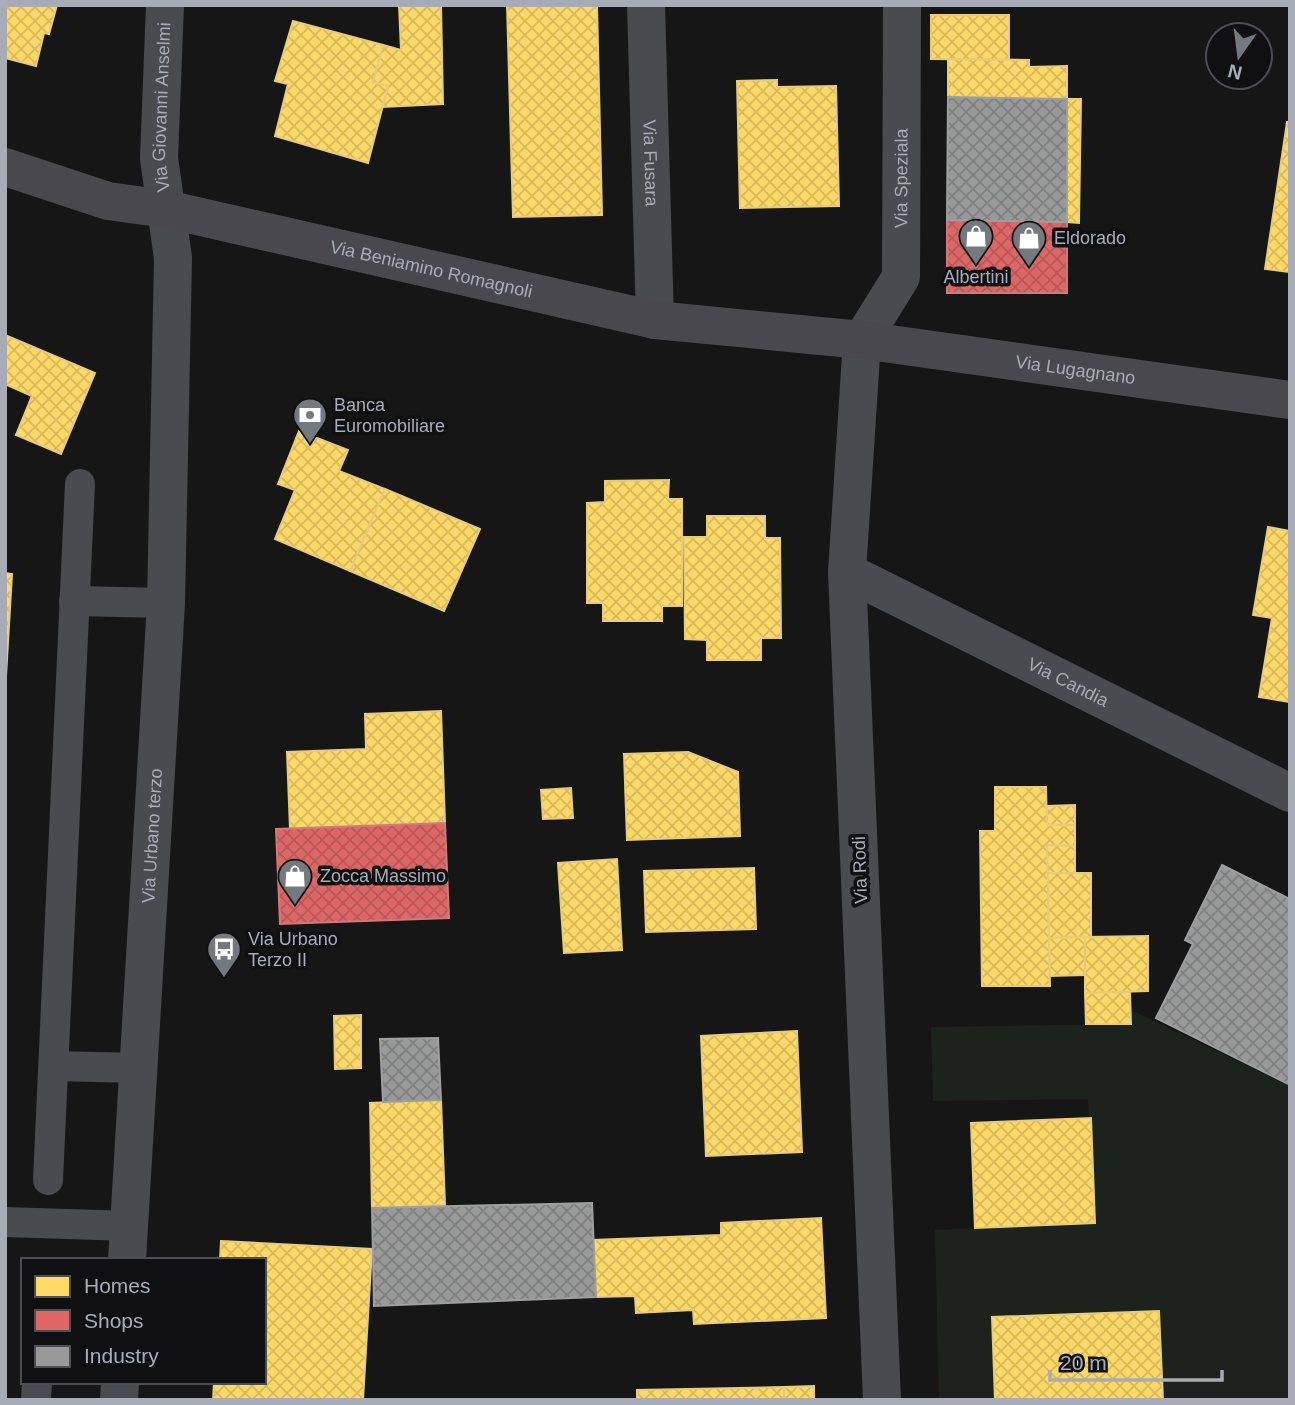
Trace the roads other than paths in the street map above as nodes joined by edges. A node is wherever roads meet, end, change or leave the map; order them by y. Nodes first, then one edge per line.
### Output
1 (165, 5) edge
2 (646, 5) edge
3 (902, 5) edge
4 (5, 167) edge
5 (166, 209) junction
6 (655, 320) junction
7 (862, 341) junction
8 (1290, 400) edge
9 (80, 484) dead end
10 (847, 572) junction
11 (75, 601) junction
12 (166, 603) junction
13 (1290, 793) edge
14 (54, 1066) junction
15 (139, 1068) junction
16 (48, 1180) dead end
17 (5, 1222) edge
18 (129, 1243) edge
19 (882, 1400) edge

1 - 5 street, Via Giovanni Anselmi
2 - 6 street, Via Fusara
3 - 7 street, Via Speziala
4 - 5 main road, Via Beniamino Romagnoli
5 - 6 main road, Via Beniamino Romagnoli
5 - 12 street, Via Urbano terzo
6 - 7 main road, Via Beniamino Romagnoli
7 - 8 main road, Via Lugagnano
7 - 10 street, Via Rodi
9 - 11 lane
10 - 13 street, Via Candia
10 - 19 street, Via Rodi
11 - 12 lane
11 - 14 lane
12 - 15 street, Via Urbano terzo
14 - 15 lane
14 - 16 lane
15 - 18 street, Via Urbano terzo
17 - 18 lane, Via Urbano terzo

